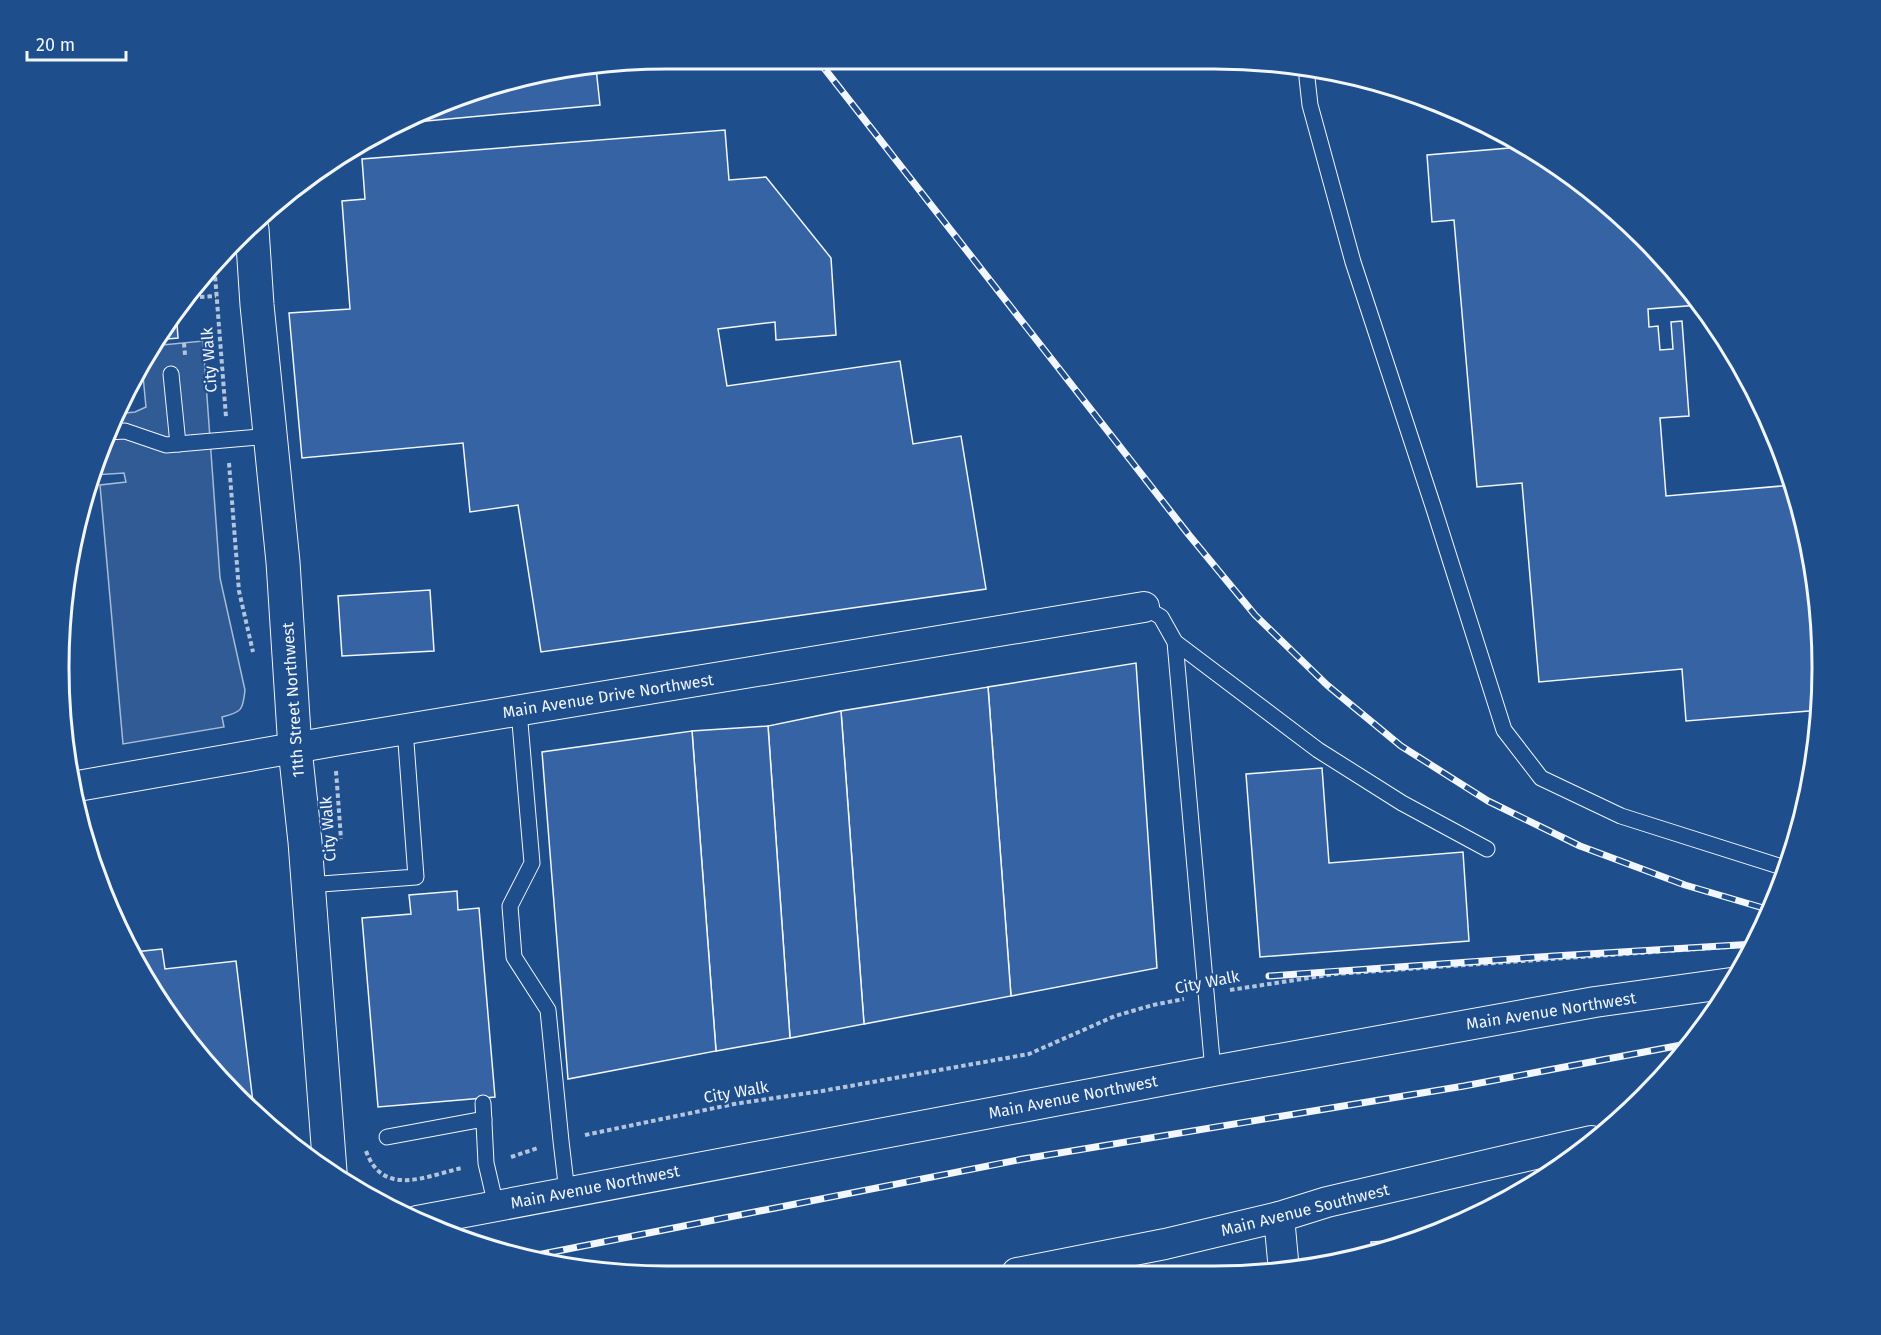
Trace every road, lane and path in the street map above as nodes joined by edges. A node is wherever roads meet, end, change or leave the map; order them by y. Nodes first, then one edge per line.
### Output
1 (1307, 77) edge
2 (252, 236) edge
3 (215, 277) edge
4 (216, 296) junction
5 (198, 297) edge
6 (171, 374) dead end
7 (118, 431) edge
8 (270, 436) junction
9 (227, 440) junction
10 (178, 444) junction
11 (1144, 607) joint
12 (1175, 642) junction
13 (254, 657) dead end
14 (519, 711) junction
15 (405, 729) junction
16 (296, 749) junction
17 (336, 770) dead end
18 (81, 784) edge
19 (1487, 849) dead end
20 (1778, 866) edge
21 (344, 883) junction
22 (308, 885) junction
23 (1743, 946) edge
24 (1721, 984) edge
25 (1207, 994) junction
26 (1213, 1071) junction
27 (483, 1103) dead end
28 (484, 1119) junction
29 (387, 1137) dead end
30 (561, 1141) junction
31 (1574, 1145) edge
32 (365, 1149) dead end
33 (329, 1161) edge
34 (486, 1163) junction
35 (567, 1192) junction
36 (496, 1206) junction
37 (1278, 1217) junction
38 (433, 1218) edge
39 (1283, 1262) edge
40 (1053, 1266) edge

1 - 20 lane
2 - 8 street, 11th Street Northwest
3 - 4 path, City Walk
4 - 5 path
4 - 9 path, City Walk
6 - 10 lane
7 - 10 lane
8 - 9 lane
8 - 16 street, 11th Street Northwest
9 - 10 lane
9 - 13 path, City Walk
11 - 12 lane
11 - 14 street, Main Avenue Drive Northwest
12 - 19 lane
12 - 25 lane
14 - 15 street, Main Avenue Drive Northwest
14 - 30 lane
15 - 16 street, Main Avenue Drive Northwest
15 - 21 lane
16 - 18 street, Main Avenue Drive Northwest
16 - 22 street, 11th Street Northwest
17 - 21 path, City Walk
21 - 22 lane
22 - 33 street, 11th Street Northwest
23 - 25 path, City Walk
24 - 26 street, Main Avenue Northwest
25 - 26 lane
25 - 30 path, City Walk
26 - 35 street, Main Avenue Northwest
27 - 28 lane
28 - 29 lane
28 - 34 lane
30 - 34 path, City Walk
30 - 35 lane
31 - 37 street, Main Avenue Southwest
32 - 34 path, City Walk
34 - 36 lane
35 - 36 street, Main Avenue Northwest
36 - 38 street, Main Avenue Northwest
37 - 39 street
37 - 40 street, Main Avenue Southwest

